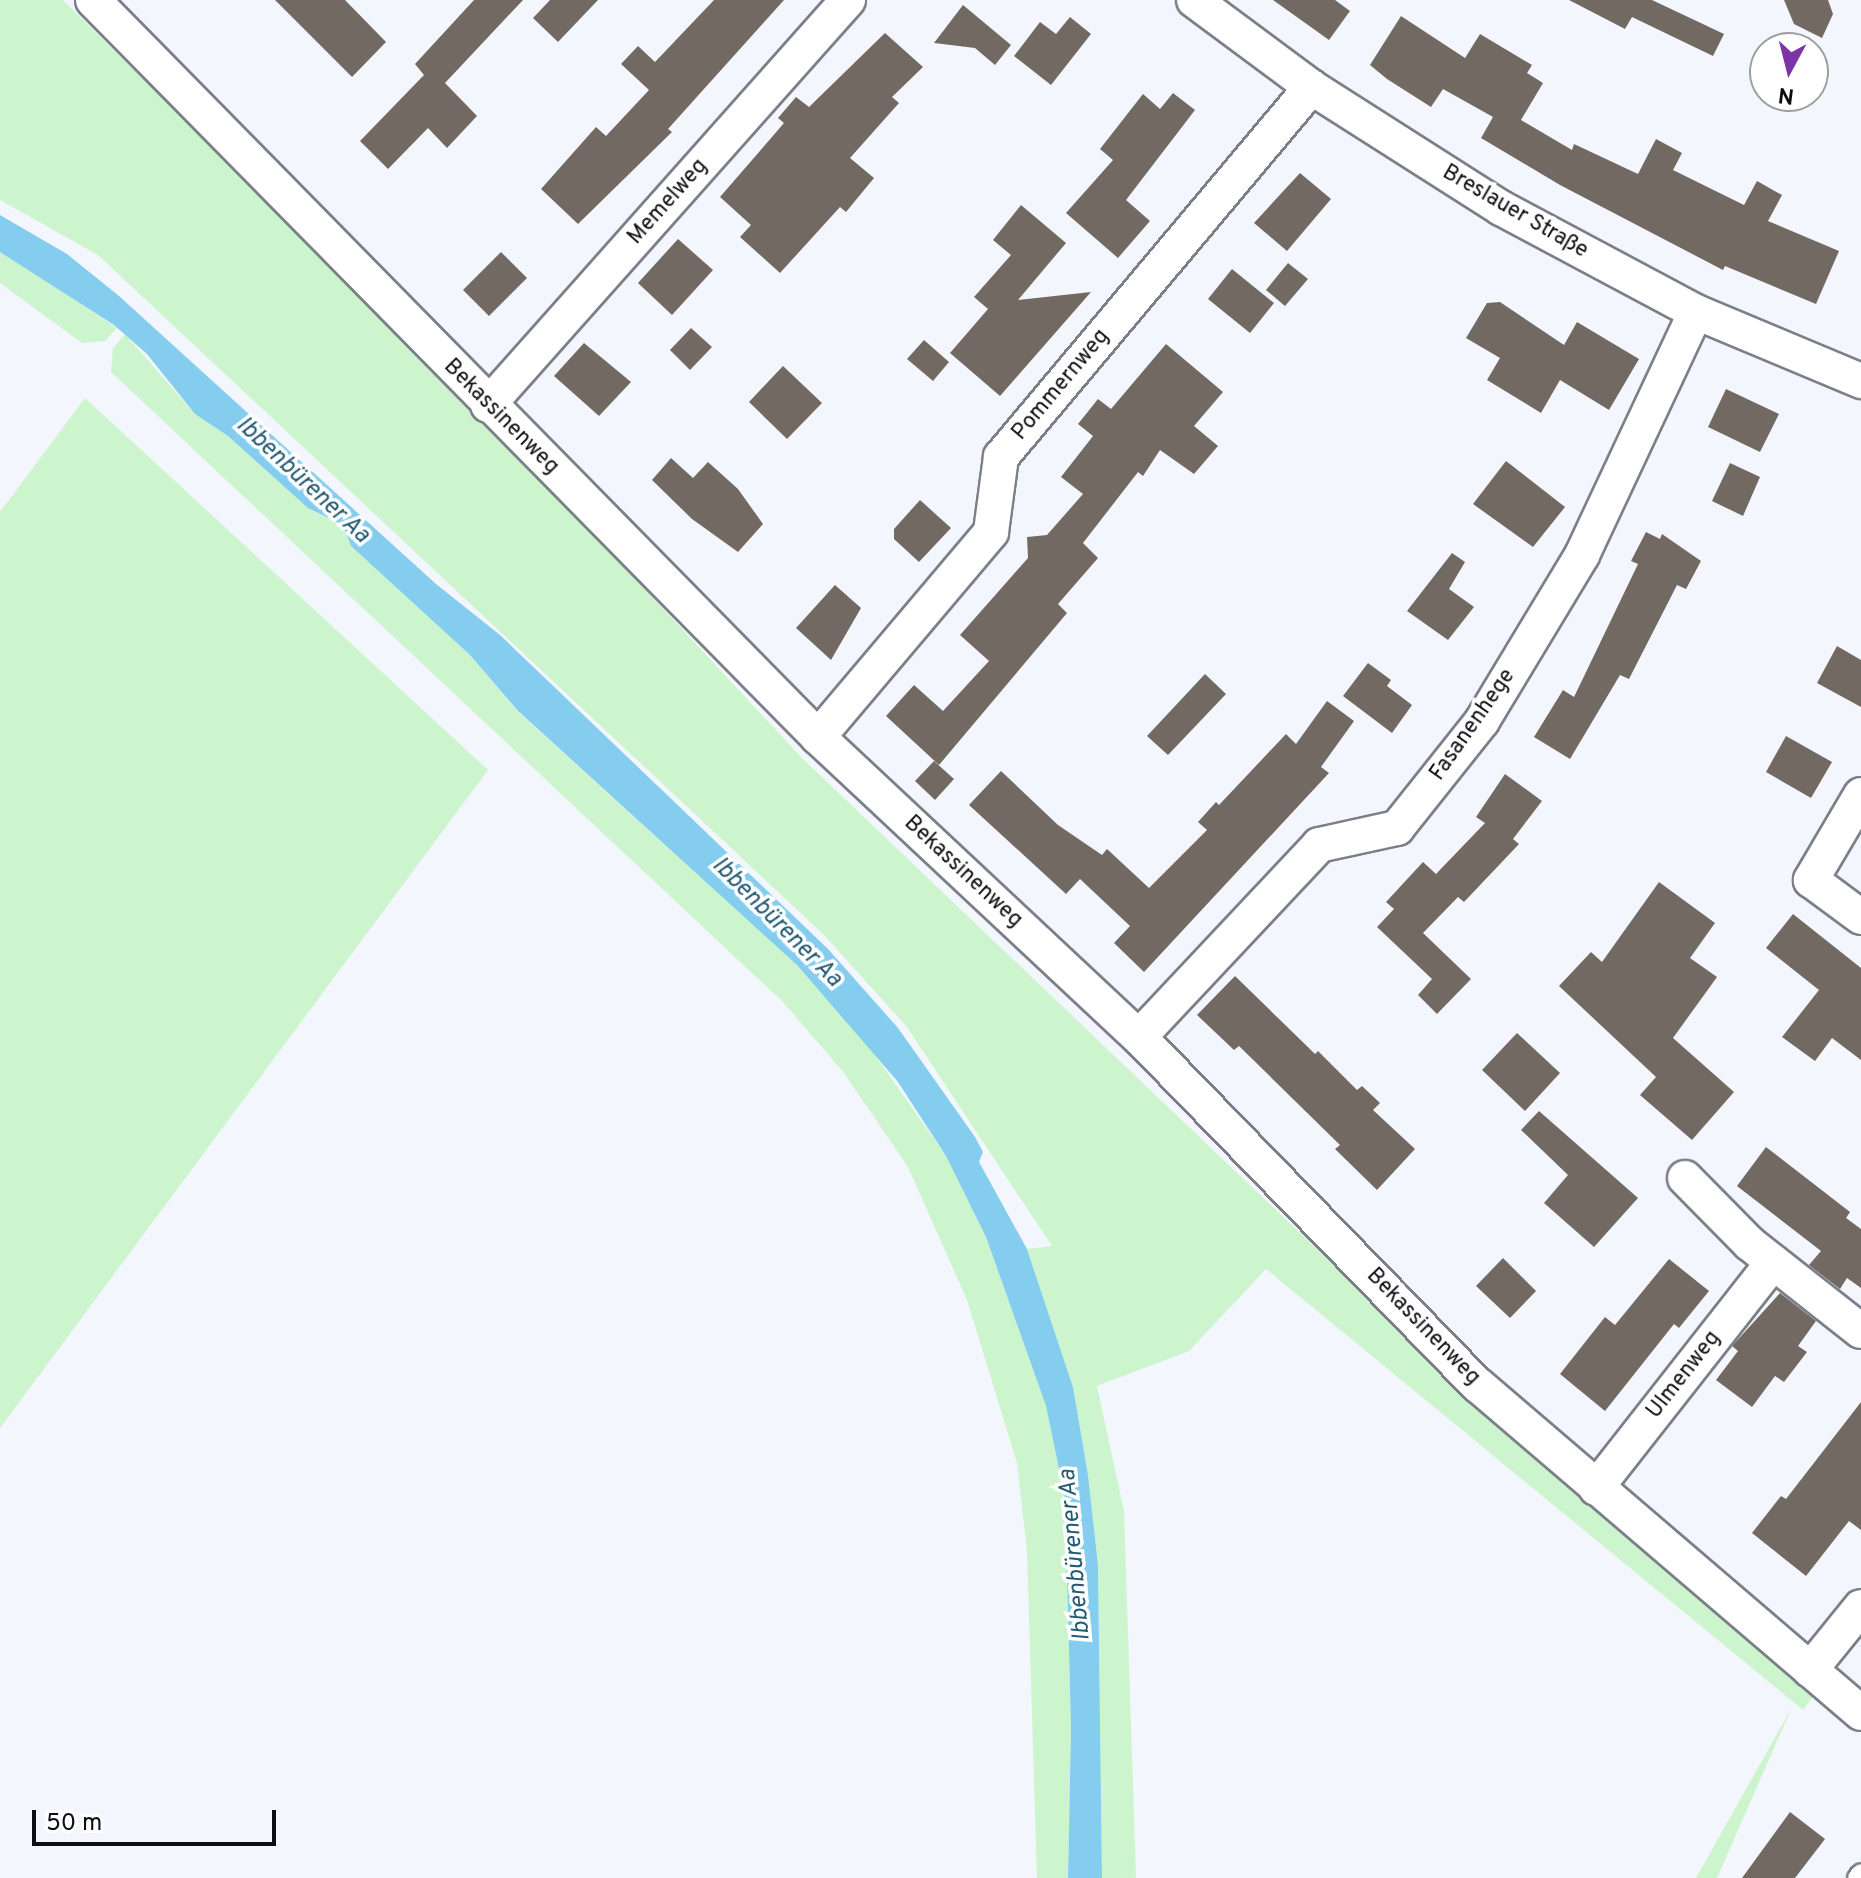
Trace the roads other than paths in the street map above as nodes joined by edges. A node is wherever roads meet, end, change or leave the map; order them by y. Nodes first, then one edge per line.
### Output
1 (93, 0) edge
2 (848, 0) edge
3 (1194, 0) edge
4 (1311, 87) junction
5 (1696, 312) junction
6 (1861, 381) edge
7 (488, 405) junction
8 (818, 737) junction
9 (1861, 795) edge
10 (1861, 917) edge
11 (1139, 1037) junction
12 (1685, 1178) dead end
13 (1773, 1262) junction
14 (1861, 1331) edge
15 (1596, 1488) junction
16 (1861, 1607) edge
17 (1810, 1670) junction
18 (1861, 1713) edge

1 - 7 street, Bekassinenweg
2 - 7 street, Memelweg
3 - 4 street, Breslauer Straße
4 - 5 street, Breslauer Straße
4 - 8 street, Pommernweg
5 - 6 street, Breslauer Straße
5 - 11 street, Fasanenhege
7 - 8 street, Bekassinenweg
8 - 11 street, Bekassinenweg
9 - 10 street
11 - 15 street, Bekassinenweg
12 - 13 street
13 - 14 street
13 - 15 street, Ulmenweg
15 - 17 street, Bekassinenweg
16 - 17 street
17 - 18 street, Bekassinenweg

